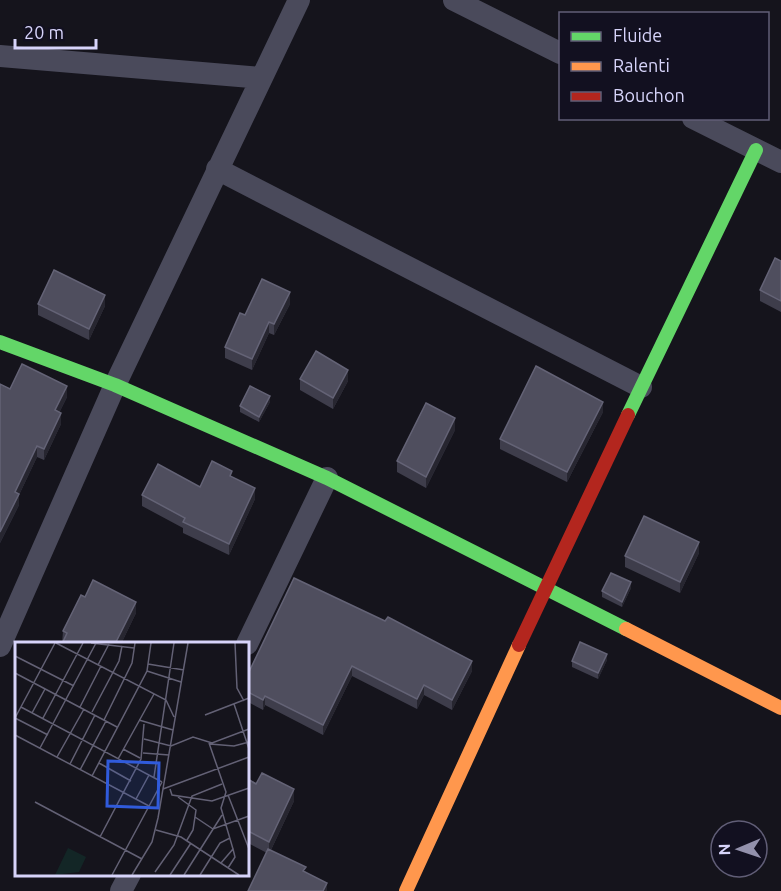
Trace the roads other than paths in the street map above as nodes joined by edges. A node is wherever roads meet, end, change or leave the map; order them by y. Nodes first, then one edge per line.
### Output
1 (299, 0) edge
2 (454, 0) edge
3 (559, 52) edge
4 (0, 56) edge
5 (261, 78) junction
6 (697, 120) edge
7 (756, 150) junction
8 (781, 162) edge
9 (217, 169) junction
10 (0, 342) edge
11 (115, 385) junction
12 (641, 387) junction
13 (327, 478) junction
14 (545, 588) junction
15 (248, 642) edge
16 (0, 646) edge
17 (781, 708) edge
18 (129, 876) edge
19 (121, 891) edge
20 (406, 891) edge

1 - 5 street
2 - 3 street
4 - 5 street
5 - 9 street
6 - 7 street
7 - 8 street
7 - 12 street
9 - 11 street
9 - 12 street
10 - 11 street
11 - 13 street
11 - 16 street
12 - 14 street
13 - 14 street
13 - 15 street
14 - 17 street
14 - 20 street
18 - 19 street

